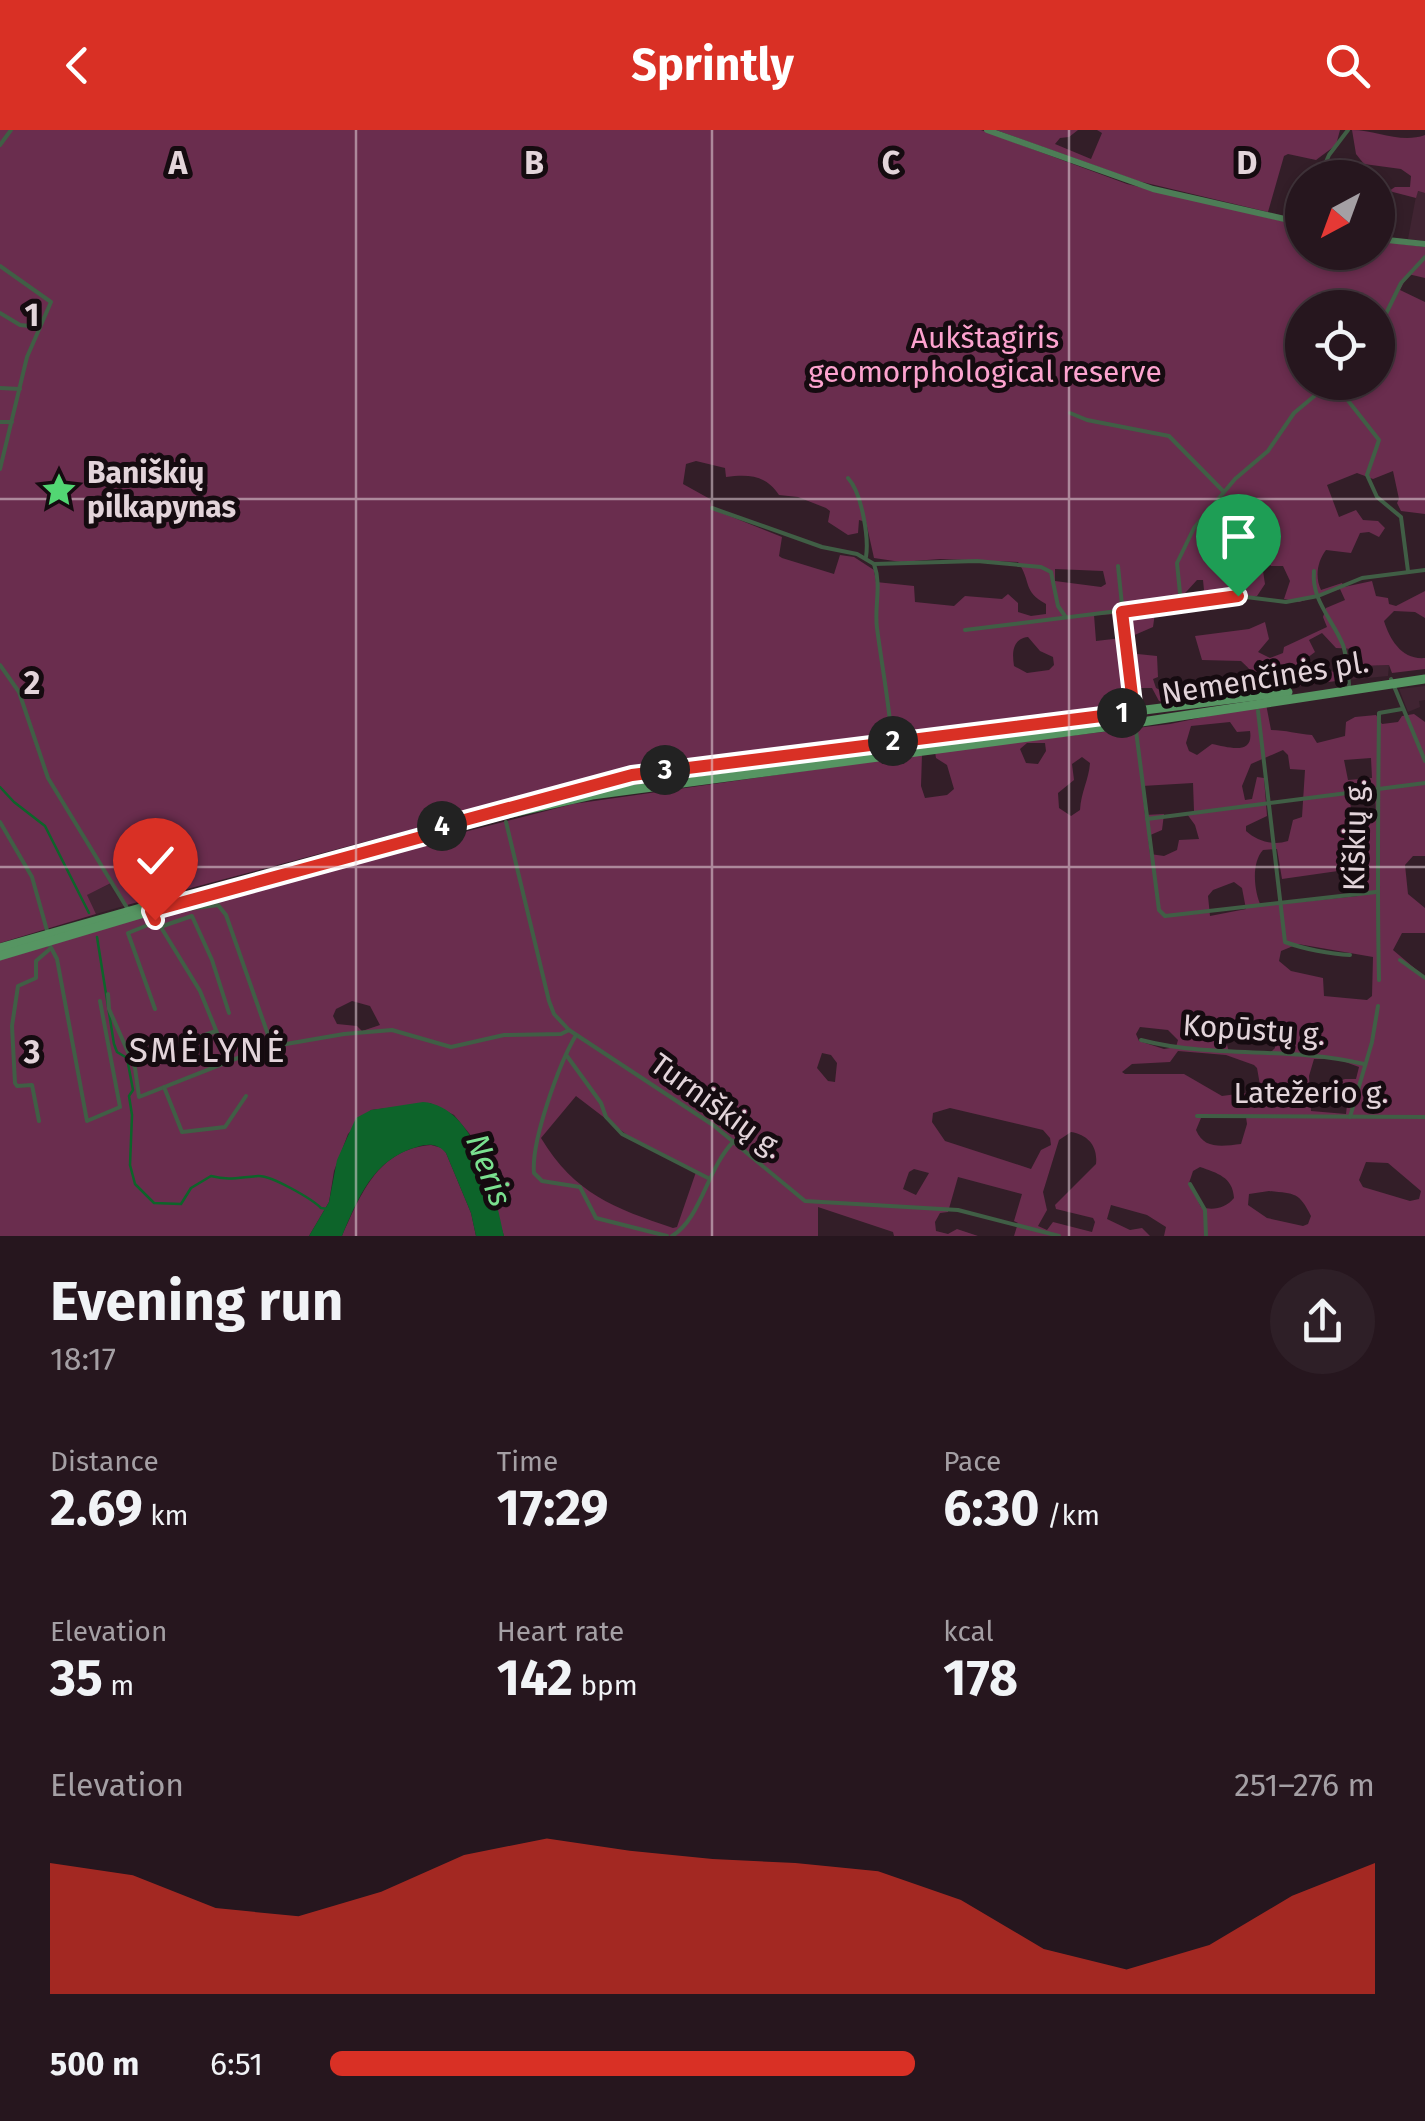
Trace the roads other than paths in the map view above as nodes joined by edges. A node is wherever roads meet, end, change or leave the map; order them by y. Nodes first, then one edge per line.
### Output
1 (11, 130) edge
2 (988, 130) edge
3 (1348, 130) edge
4 (0, 145) edge
5 (1327, 160) edge
6 (1285, 219) edge
7 (1395, 241) edge
8 (1425, 244) edge
9 (1425, 257) edge
10 (0, 266) edge
11 (1395, 295) edge
12 (0, 314) edge
13 (40, 328) junction
14 (0, 388) edge
15 (20, 389) junction
16 (1309, 400) edge
17 (1348, 400) edge
18 (1070, 413) dead end
19 (0, 422) edge
20 (12, 422) junction
21 (0, 469) edge
22 (848, 478) dead end
23 (1224, 492) junction
24 (712, 508) dead end
25 (866, 557) junction
26 (874, 564) junction
27 (1118, 566) dead end
28 (1425, 570) edge
29 (1314, 571) dead end
30 (1409, 572) junction
31 (1318, 596) junction
32 (1181, 603) junction
33 (1122, 612) junction
34 (1069, 616) junction
35 (964, 630) dead end
36 (0, 665) edge
37 (1425, 677) edge
38 (1391, 681) junction
39 (1349, 685) junction
40 (1257, 706) junction
41 (1402, 709) junction
42 (1134, 718) junction
43 (892, 741) junction
44 (777, 756) junction
45 (1425, 761) edge
46 (778, 768) junction
47 (1425, 783) edge
48 (1378, 791) junction
49 (546, 801) junction
50 (1270, 806) junction
51 (504, 817) junction
52 (1147, 819) junction
53 (0, 822) edge
54 (436, 830) junction
55 (1376, 892) junction
56 (1282, 903) junction
57 (129, 911) junction
58 (153, 916) junction
59 (160, 927) junction
60 (49, 941) junction
61 (0, 948) edge
62 (1350, 955) dead end
63 (0, 956) edge
64 (1400, 960) dead end
65 (1425, 978) edge
66 (1379, 980) dead end
67 (108, 994) dead end
68 (100, 1001) dead end
69 (1378, 1006) dead end
70 (155, 1008) dead end
71 (229, 1014) dead end
72 (216, 1030) junction
73 (569, 1030) junction
74 (576, 1035) junction
75 (1141, 1040) dead end
76 (272, 1046) junction
77 (163, 1050) dead end
78 (567, 1056) junction
79 (229, 1062) junction
80 (1364, 1064) junction
81 (164, 1087) junction
82 (246, 1096) dead end
83 (1197, 1116) dead end
84 (1425, 1116) edge
85 (1350, 1117) junction
86 (39, 1120) dead end
87 (734, 1142) junction
88 (708, 1178) junction
89 (1190, 1184) dead end
90 (670, 1236) edge
91 (1059, 1236) edge
92 (1206, 1236) edge

1 - 4 street
2 - 6 main road
3 - 5 street
7 - 8 main road
9 - 11 street
10 - 13 street
12 - 13 street
13 - 15 street
14 - 15 street
15 - 20 street
16 - 23 street
17 - 30 street
18 - 23 street
19 - 20 street
20 - 21 street
22 - 25 street
23 - 32 street
24 - 25 street
25 - 26 street
26 - 34 street
26 - 43 street
27 - 33 street
28 - 30 street
29 - 31 street
30 - 31 street
31 - 32 street
31 - 39 street
32 - 33 street
33 - 34 street
33 - 42 street
34 - 35 street
36 - 57 street
37 - 38 main road, Nemenčinės pl.
38 - 39 main road, Nemenčinės pl.
38 - 40 main road, Nemenčinės pl.
38 - 41 street
39 - 42 main road, Nemenčinės pl.
40 - 42 main road, Nemenčinės pl.
40 - 50 street
41 - 45 street
41 - 48 street, Kiškių g.
42 - 43 main road, Nemenčinės pl.
42 - 46 main road, Nemenčinės pl.
42 - 52 street
43 - 44 main road, Nemenčinės pl.
44 - 46 main road
44 - 49 main road, Nemenčinės pl.
46 - 49 main road, Nemenčinės pl.
47 - 48 street
48 - 50 street
48 - 55 street, Kiškių g.
49 - 51 main road, Nemenčinės pl.
49 - 54 main road, Nemenčinės pl.
50 - 52 street
50 - 56 street
51 - 54 main road, Nemenčinės pl.
51 - 73 street, Turniškių g.
52 - 56 street
53 - 60 street
54 - 57 main road, Nemenčinės pl.
54 - 58 main road, Nemenčinės pl.
55 - 56 street
55 - 66 street, Kiškių g.
56 - 62 street
57 - 60 main road, Nemenčinės pl.
58 - 59 street
58 - 60 main road, Nemenčinės pl.
58 - 70 street
58 - 76 street
59 - 71 street
59 - 72 street
60 - 61 main road, Nemenčinės pl.
60 - 63 main road, Nemenčinės pl.
60 - 68 street
60 - 86 street
64 - 65 street
67 - 81 street
69 - 80 street
72 - 77 street
72 - 79 street
73 - 74 street, Turniškių g.
73 - 76 street
74 - 78 street
74 - 87 street, Turniškių g.
75 - 80 street, Kopūstų g.
76 - 79 street
78 - 88 street
78 - 90 street
79 - 81 street
80 - 85 street
81 - 82 street
83 - 85 street, Latežerio g.
84 - 85 street, Latežerio g.
87 - 88 street
87 - 91 street, Turniškių g.
88 - 90 street
89 - 92 street

